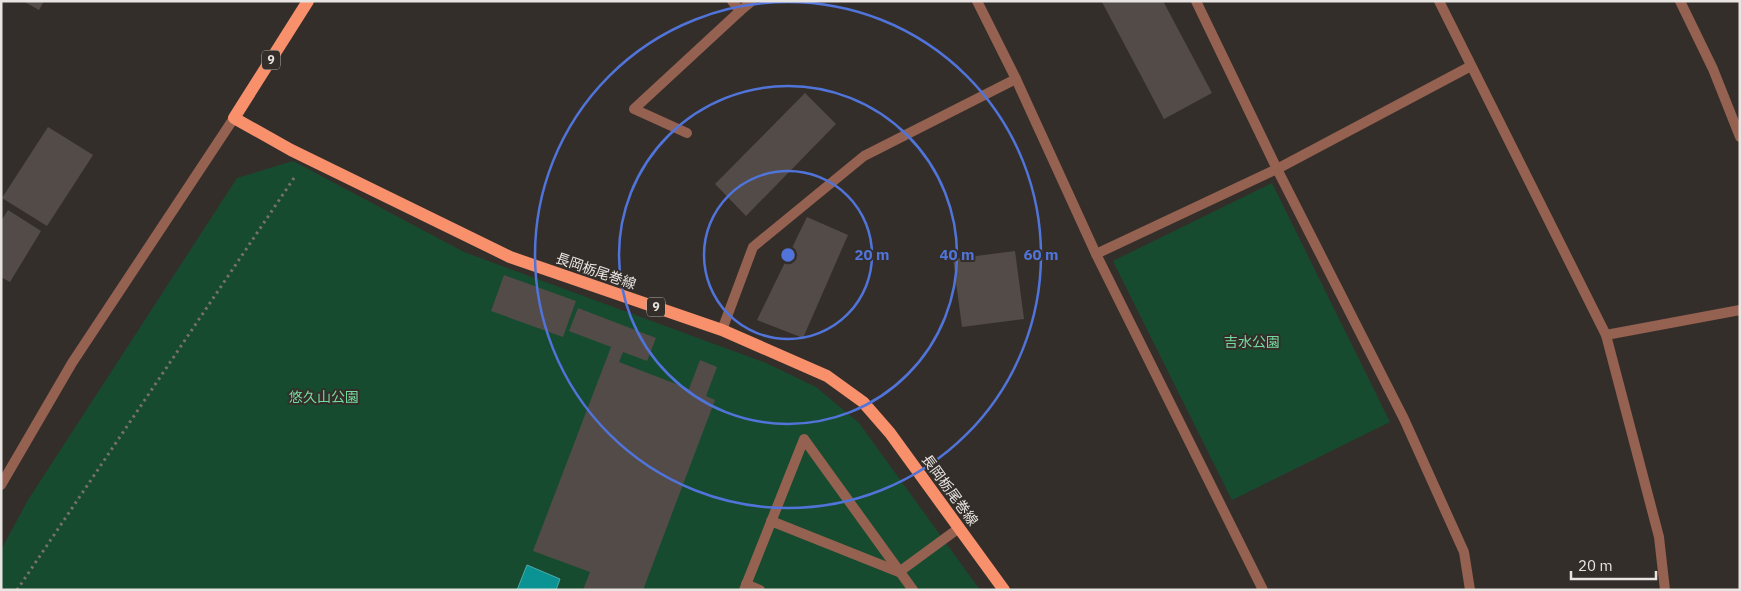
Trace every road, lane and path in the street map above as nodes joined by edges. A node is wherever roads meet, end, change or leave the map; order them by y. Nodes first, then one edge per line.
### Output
1 (308, 1) edge
2 (732, 1) edge
3 (752, 1) edge
4 (977, 1) edge
5 (1196, 1) edge
6 (1439, 1) edge
7 (1680, 1) edge
8 (740, 11) junction
9 (1471, 66) junction
10 (1016, 79) junction
11 (234, 118) junction
12 (688, 133) dead end
13 (1740, 137) edge
14 (307, 158) junction
15 (1277, 169) junction
16 (1096, 254) junction
17 (1740, 310) edge
18 (722, 330) junction
19 (1606, 335) junction
20 (1, 485) edge
21 (771, 521) junction
22 (959, 528) junction
23 (899, 572) junction
24 (745, 587) edge
25 (17, 590) edge
26 (760, 590) edge
27 (912, 590) edge
28 (1004, 590) edge
29 (1263, 590) edge
30 (1470, 590) edge
31 (1665, 590) edge

1 - 11 main road, 9
2 - 8 street
3 - 8 street
4 - 10 street
5 - 15 street
6 - 9 street
7 - 13 street
8 - 12 street
9 - 15 street
9 - 19 street
10 - 16 street
10 - 18 street
11 - 14 main road, 長岡栃尾巻線 / 9
11 - 20 street
14 - 18 main road, 長岡栃尾巻線 / 9
14 - 25 path
15 - 16 street
15 - 30 street
16 - 29 street
17 - 19 street
18 - 22 main road, 長岡栃尾巻線 / 9
19 - 31 street
21 - 23 street
21 - 23 street
21 - 24 street
22 - 23 street
22 - 28 main road, 長岡栃尾巻線 / 9
23 - 27 street
24 - 26 street

